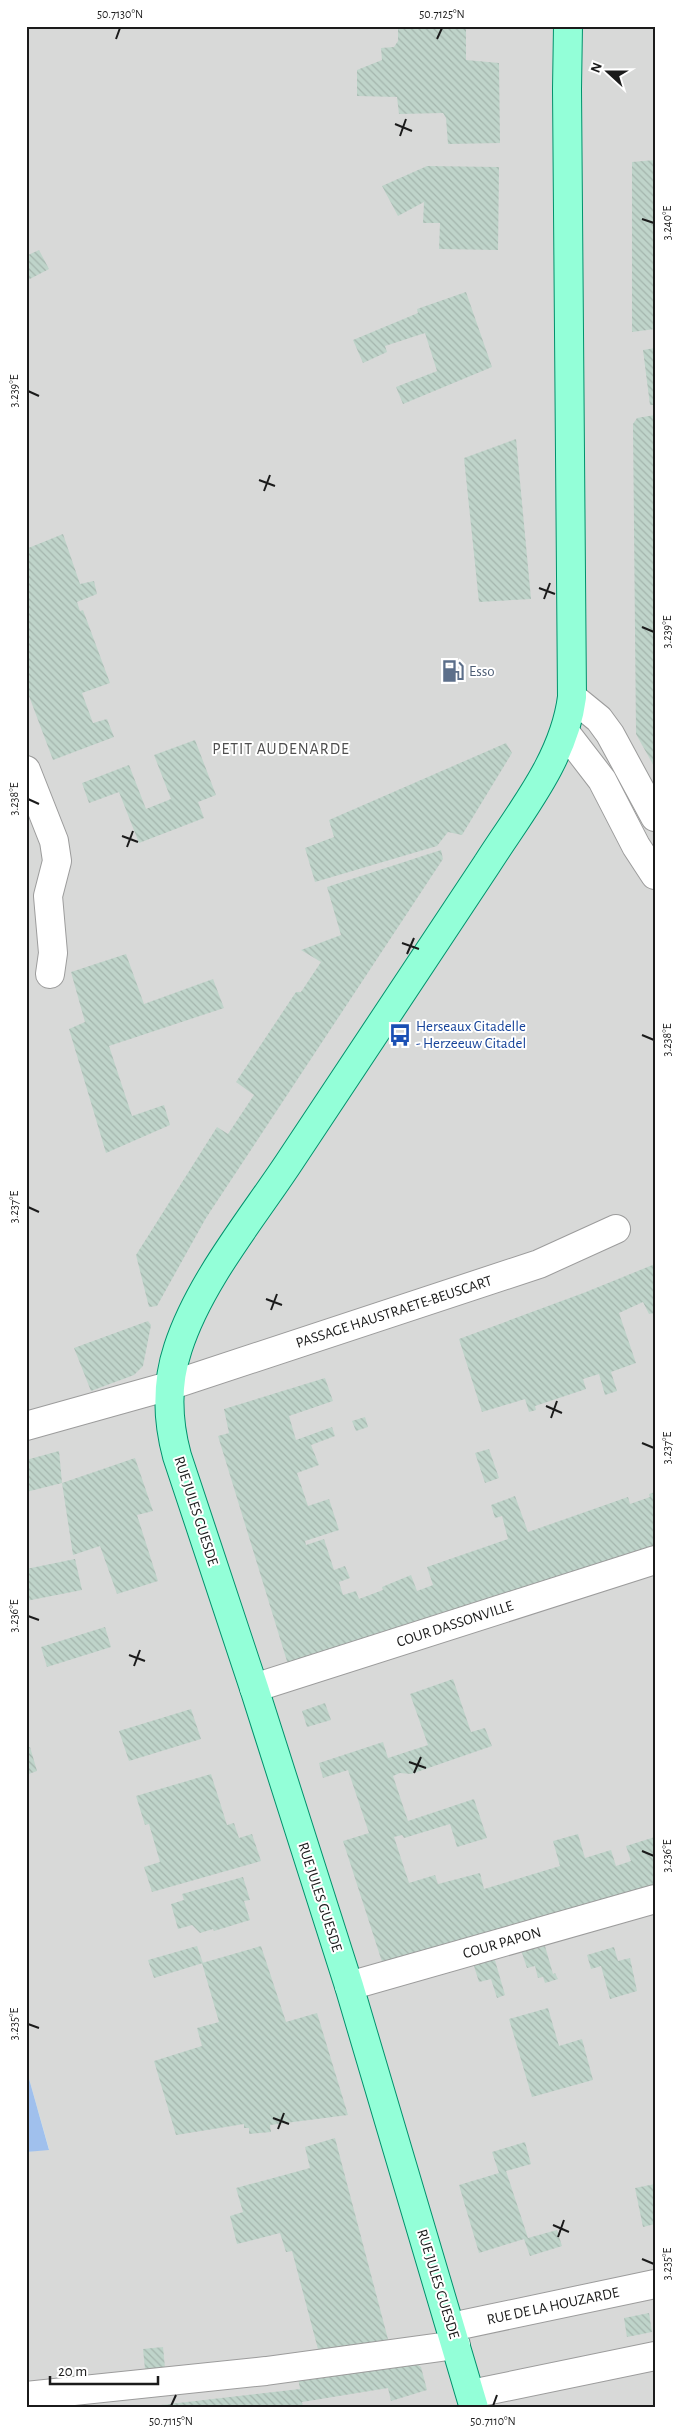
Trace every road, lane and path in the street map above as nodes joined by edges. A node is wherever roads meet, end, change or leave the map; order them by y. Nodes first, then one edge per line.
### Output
1 (568, 26) edge
2 (572, 698) junction
3 (565, 732) junction
4 (26, 770) edge
5 (655, 817) edge
6 (655, 875) edge
7 (50, 974) dead end
8 (616, 1229) dead end
9 (170, 1386) junction
10 (26, 1426) edge
11 (655, 1560) edge
12 (254, 1688) junction
13 (655, 1898) edge
14 (348, 1986) junction
15 (651, 2286) edge
16 (454, 2336) junction
17 (655, 2356) edge
18 (26, 2396) edge
19 (472, 2401) edge

1 - 2 main road, RUE JULES GUESDE
2 - 3 main road, RUE JULES GUESDE
2 - 5 street
3 - 6 street
3 - 9 main road, RUE JULES GUESDE
4 - 7 street
8 - 9 street, PASSAGE HAUSTRAETE-BEUSCART
9 - 10 street, PASSAGE HAUSTRAETE-BEUSCART
9 - 12 main road, RUE JULES GUESDE
11 - 12 street, COUR DASSONVILLE
12 - 14 main road, RUE JULES GUESDE
13 - 14 street, COUR PAPON
14 - 16 main road, RUE JULES GUESDE
15 - 16 street, RUE DE LA HOUZARDE
16 - 18 street, RUE DE LA HOUZARDE
16 - 19 main road, RUE JULES GUESDE
17 - 19 street

